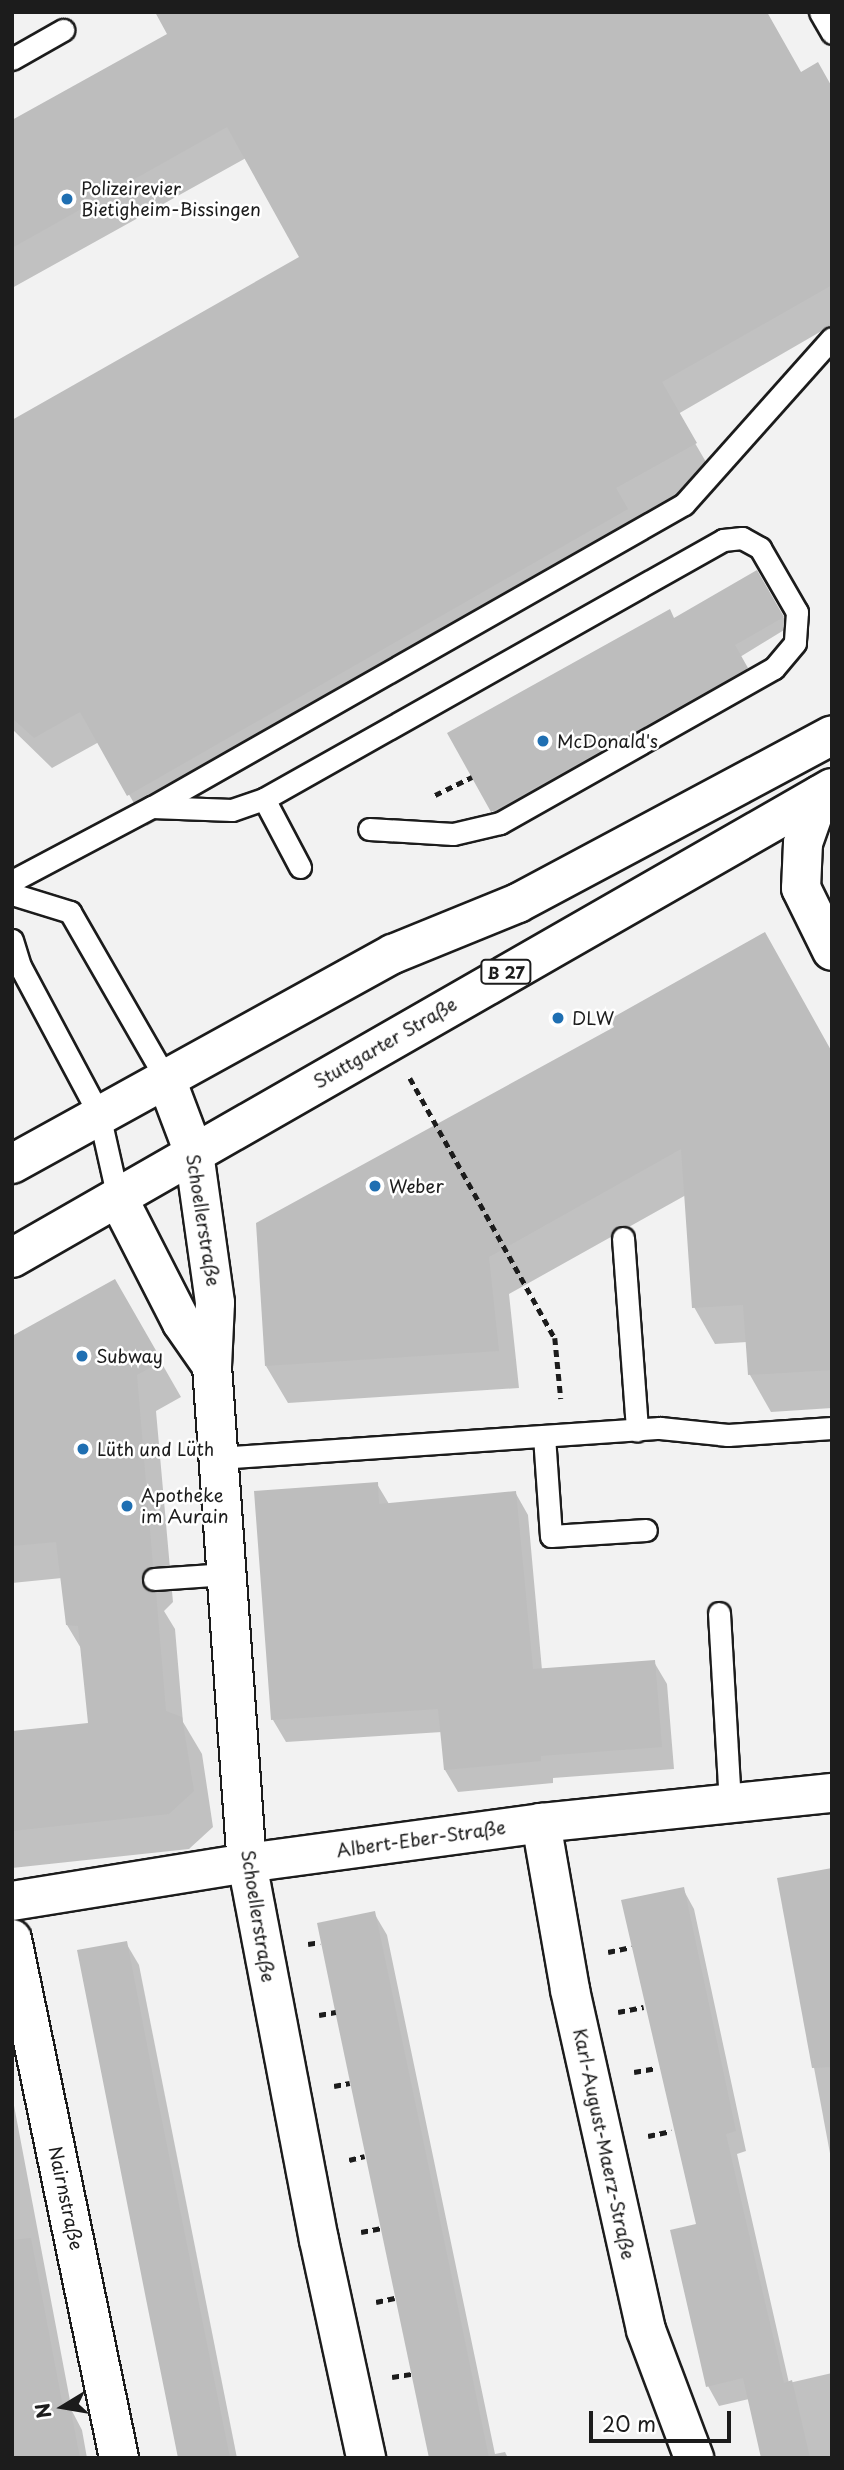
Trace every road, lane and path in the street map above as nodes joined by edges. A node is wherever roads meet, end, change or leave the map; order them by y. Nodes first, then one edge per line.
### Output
1 (820, 12) edge
2 (63, 30) dead end
3 (832, 33) edge
4 (12, 59) edge
5 (832, 338) edge
6 (832, 735) edge
7 (826, 791) edge
8 (264, 799) junction
9 (152, 807) junction
10 (369, 828) dead end
11 (300, 867) dead end
12 (12, 881) edge
13 (12, 894) edge
14 (12, 940) edge
15 (832, 951) edge
16 (388, 1041) junction
17 (166, 1079) junction
18 (99, 1114) junction
19 (194, 1153) junction
20 (12, 1164) edge
21 (118, 1198) junction
22 (623, 1238) dead end
23 (12, 1258) edge
24 (212, 1366) junction
25 (832, 1428) edge
26 (637, 1430) junction
27 (554, 1435) junction
28 (218, 1458) junction
29 (646, 1530) dead end
30 (227, 1574) junction
31 (154, 1579) dead end
32 (719, 1613) dead end
33 (832, 1793) edge
34 (730, 1801) junction
35 (541, 1823) junction
36 (247, 1863) junction
37 (12, 1902) edge
38 (12, 1939) edge
39 (119, 2458) edge
40 (366, 2458) edge
41 (694, 2458) edge

1 - 3 lane
2 - 4 lane
5 - 9 lane
6 - 17 street
7 - 15 street
7 - 16 street, Stuttgarter Straße / B 27
8 - 9 lane
8 - 10 lane
8 - 11 lane
9 - 12 lane
13 - 17 lane
14 - 18 lane
16 - 19 street, Stuttgarter Straße / B 27
16 - 27 path
17 - 18 street
17 - 19 street, Schoellerstraße
18 - 20 street
18 - 21 lane
19 - 21 street, Stuttgarter Straße / B 27
19 - 24 street, Schoellerstraße
21 - 23 street, Stuttgarter Straße / B 27
21 - 24 street
22 - 26 lane
24 - 28 street, Schoellerstraße
25 - 26 lane
26 - 27 lane
27 - 28 lane
27 - 29 lane
28 - 30 street, Schoellerstraße
30 - 31 lane
30 - 36 street, Schoellerstraße
32 - 34 lane
33 - 34 street, Albert-Eber-Straße
34 - 35 street, Albert-Eber-Straße
35 - 36 street, Albert-Eber-Straße
35 - 41 street, Karl-August-Maerz-Straße
36 - 37 street, Albert-Eber-Straße
36 - 40 street, Schoellerstraße
38 - 39 street, Nairnstraße

